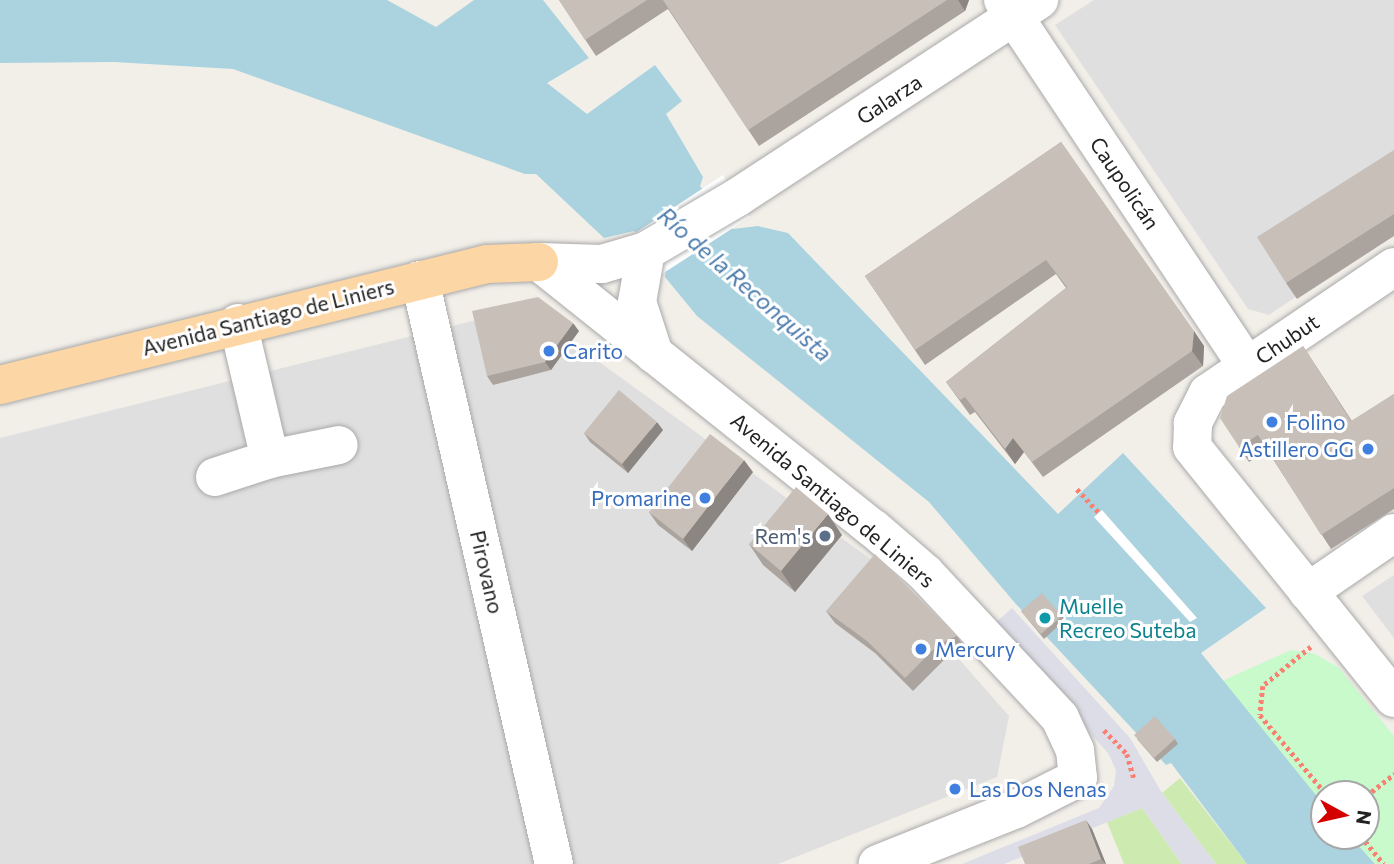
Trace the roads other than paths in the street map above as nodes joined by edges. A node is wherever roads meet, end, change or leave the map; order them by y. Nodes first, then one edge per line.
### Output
1 (1019, 6) edge
2 (646, 251) junction
3 (539, 261) junction
4 (1394, 267) edge
5 (420, 280) junction
6 (238, 323) junction
7 (654, 354) junction
8 (1247, 366) junction
9 (0, 385) edge
10 (340, 445) dead end
11 (270, 459) junction
12 (215, 477) dead end
13 (1394, 533) edge
14 (1308, 592) junction
15 (1394, 698) edge
16 (554, 864) edge
17 (878, 864) edge

1 - 2 street, Galarza
1 - 8 street, Caupolicán
2 - 3 street, Avenida Santiago de Liniers
2 - 7 street
3 - 5 main road, Avenida Santiago de Liniers
3 - 7 street, Avenida Santiago de Liniers
4 - 8 street, Chubut
5 - 6 main road, Avenida Santiago de Liniers
5 - 16 street, Pirovano
6 - 9 main road, Avenida Santiago de Liniers
6 - 11 street
7 - 17 street, Avenida Santiago de Liniers
8 - 14 street, Chubut
10 - 11 street
11 - 12 street
13 - 14 street
14 - 15 street

